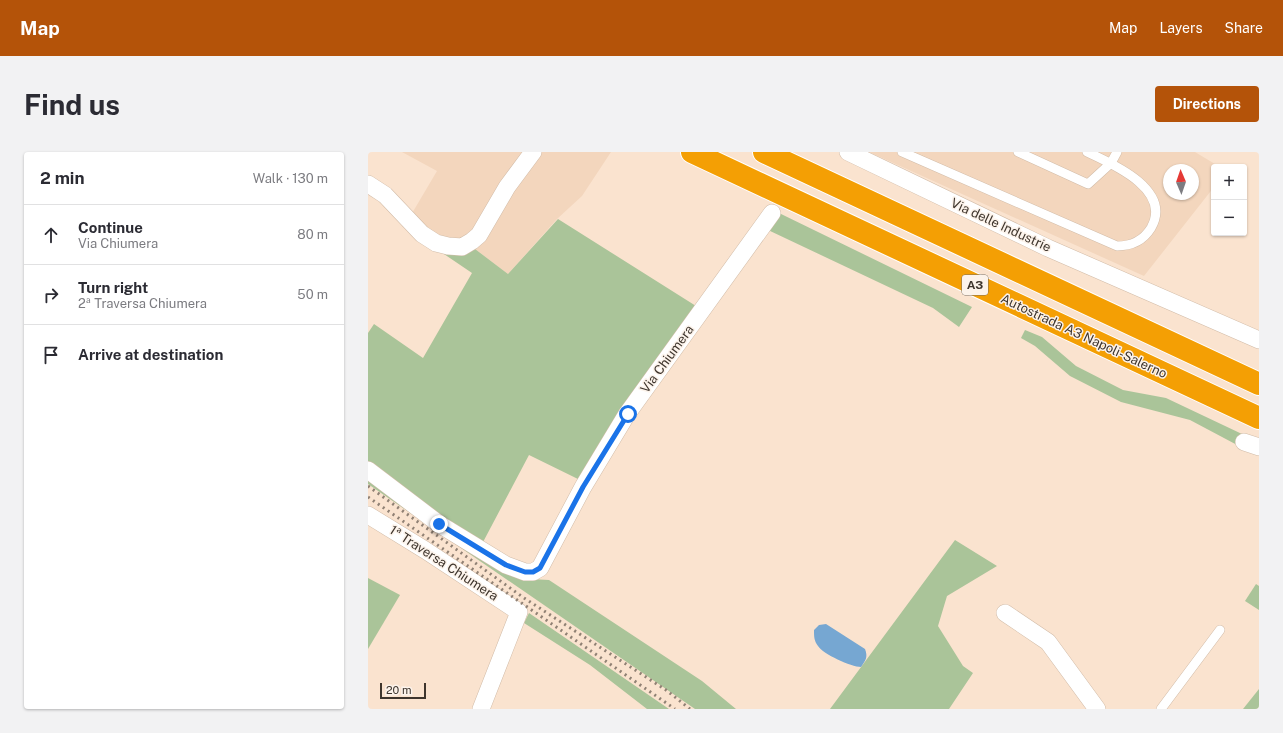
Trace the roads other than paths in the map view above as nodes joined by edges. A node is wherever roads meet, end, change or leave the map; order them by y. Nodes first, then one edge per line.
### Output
1 (533, 152) edge
2 (692, 152) edge
3 (764, 152) edge
4 (902, 152) edge
5 (1018, 152) edge
6 (1087, 152) edge
7 (1117, 152) edge
8 (855, 154) edge
9 (1111, 163) junction
10 (368, 184) edge
11 (772, 213) dead end
12 (1259, 340) edge
13 (1259, 384) edge
14 (1259, 418) edge
15 (368, 470) edge
16 (368, 515) edge
17 (1005, 613) dead end
18 (1220, 630) dead end
19 (481, 709) edge
20 (1097, 709) edge
21 (1161, 709) edge

1 - 10 street
2 - 14 highway, Autostrada A3 Napoli-Salerno / A3
3 - 13 highway, A3
4 - 9 lane
5 - 9 lane
6 - 9 lane
7 - 9 lane
8 - 12 street, Via delle Industrie
11 - 15 street, Via Chiumera
16 - 19 street, 1ª Traversa Chiumera
17 - 20 street
18 - 21 lane

